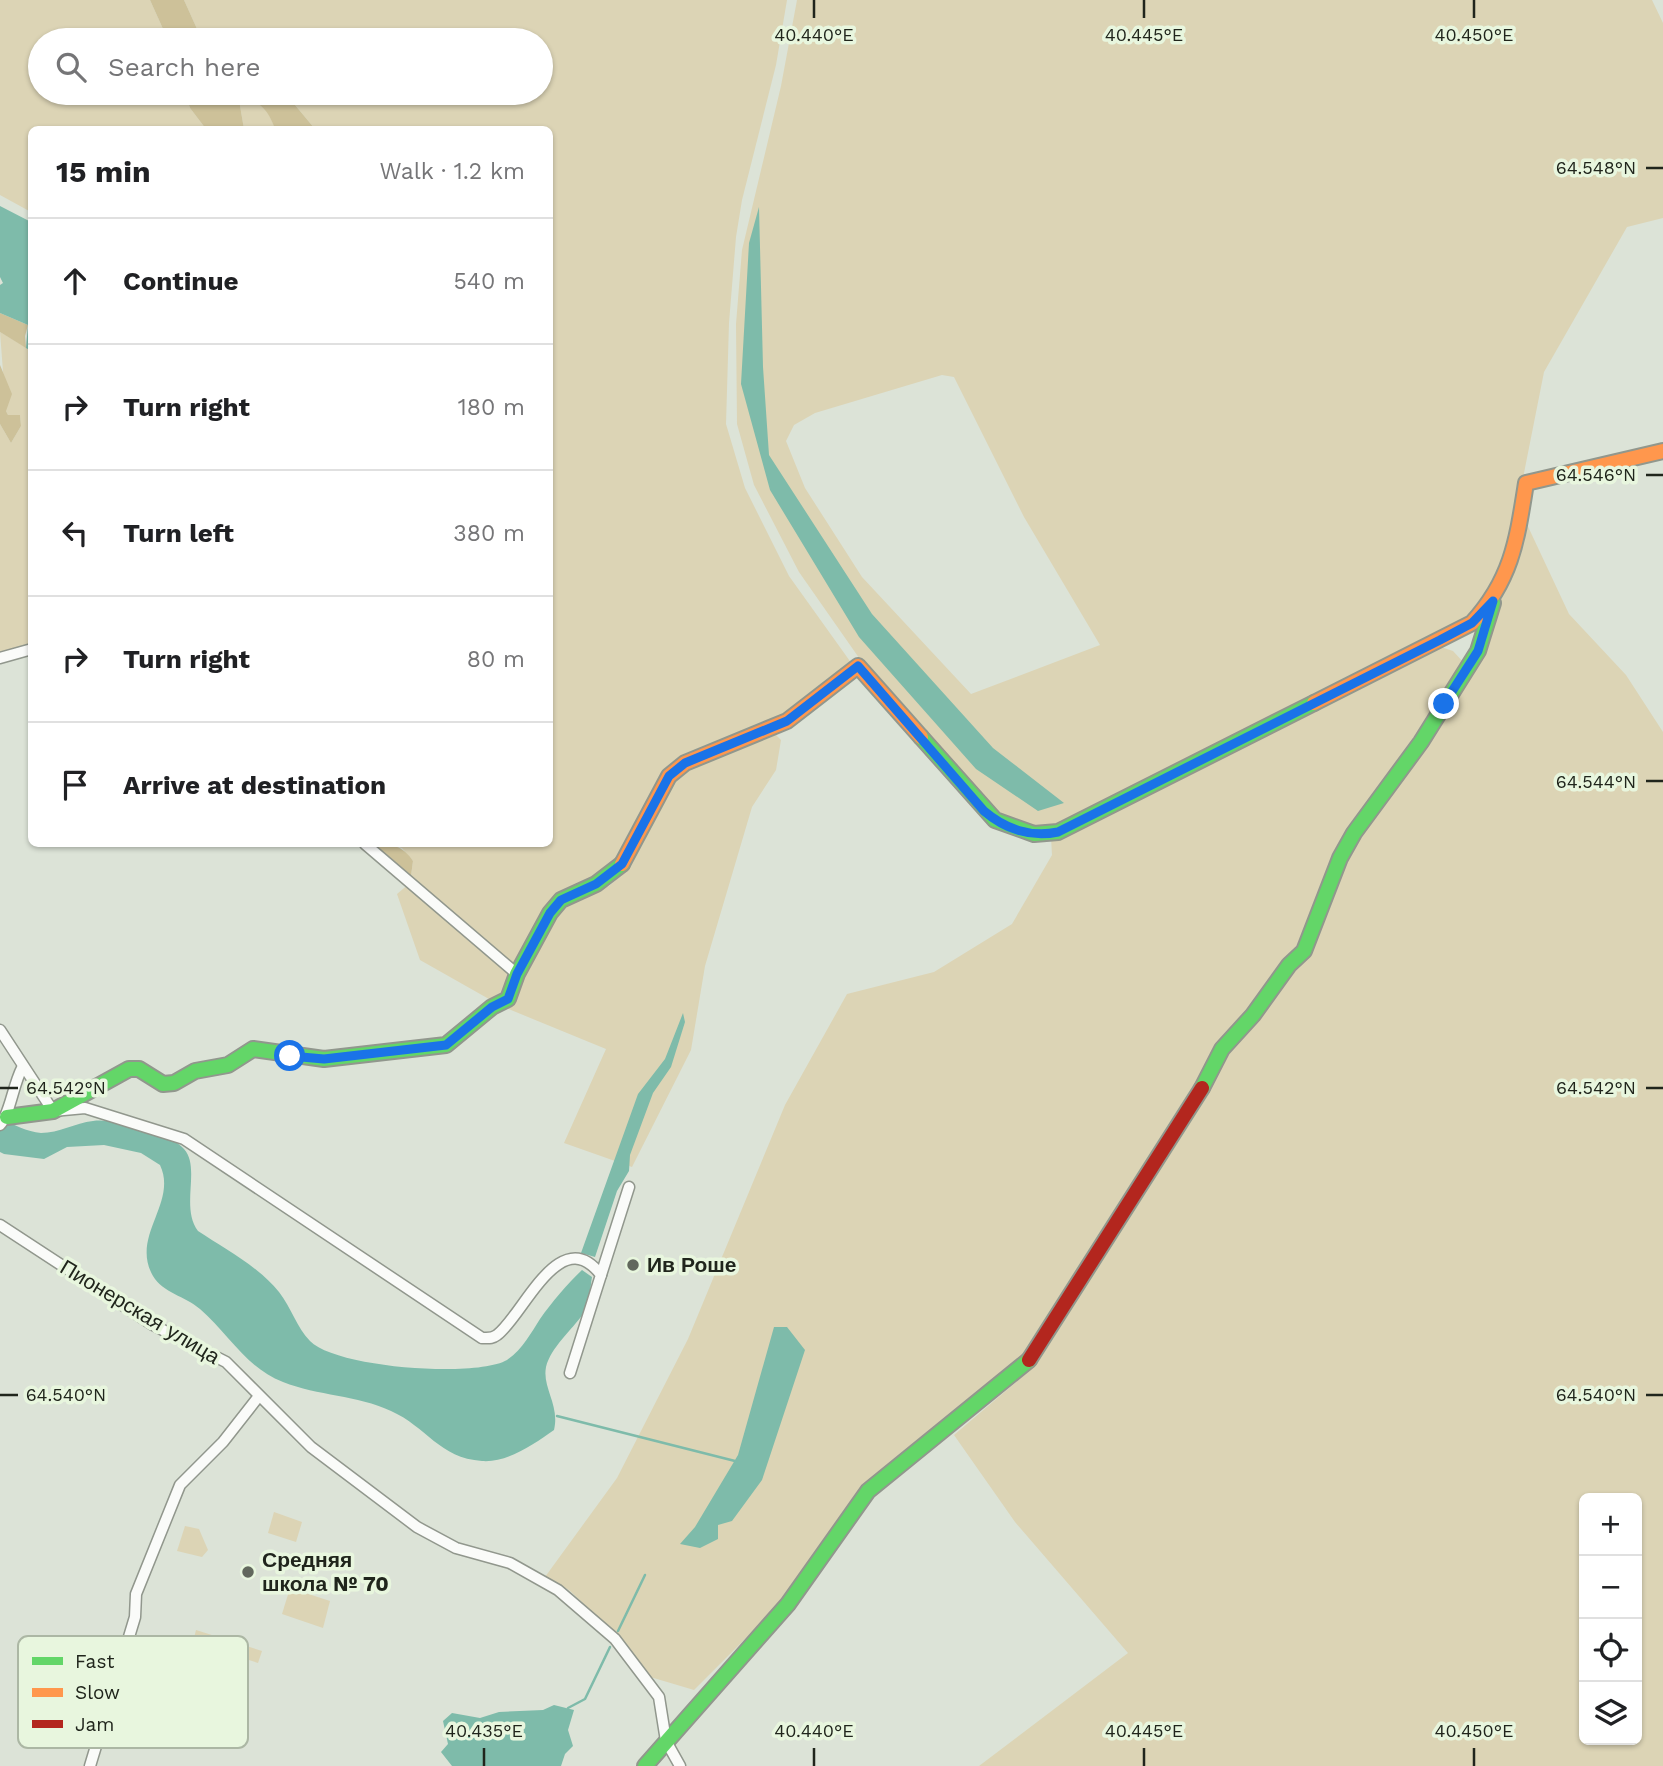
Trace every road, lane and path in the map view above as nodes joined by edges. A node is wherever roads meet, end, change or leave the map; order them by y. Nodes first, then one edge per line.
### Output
1 (1660, 454) edge
2 (1493, 601) junction
3 (28, 650) edge
4 (0, 658) edge
5 (369, 847) edge
6 (517, 974) junction
7 (0, 1030) edge
8 (22, 1068) junction
9 (53, 1111) junction
10 (4, 1121) edge
11 (629, 1187) dead end
12 (0, 1225) edge
13 (601, 1275) junction
14 (570, 1373) dead end
15 (259, 1396) junction
16 (129, 1636) edge
17 (666, 1741) junction
18 (95, 1748) edge
19 (90, 1766) edge
20 (645, 1766) edge
21 (680, 1766) edge

1 - 2 street
2 - 6 street
2 - 17 street
3 - 4 street
5 - 6 street
6 - 9 street
7 - 8 street
8 - 9 street
8 - 10 street
9 - 10 street
9 - 13 street
11 - 13 street
12 - 15 street, Пионерская улица
13 - 14 street
15 - 16 street
15 - 17 street, Пионерская улица
17 - 20 street
17 - 21 street
18 - 19 street

